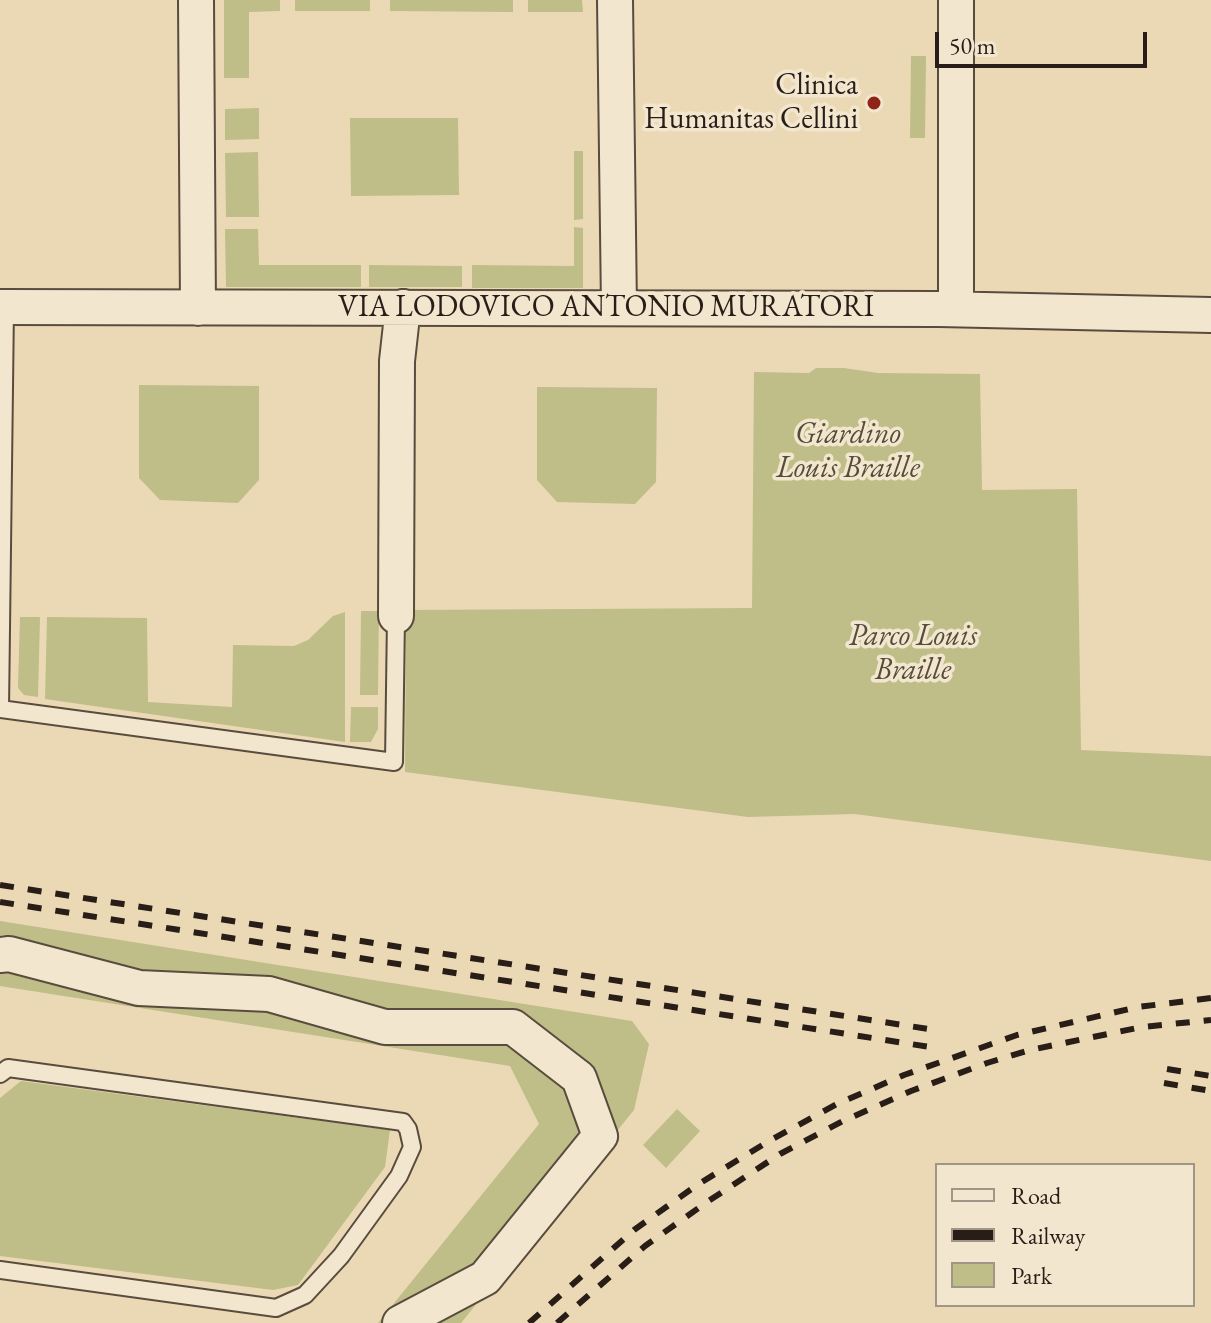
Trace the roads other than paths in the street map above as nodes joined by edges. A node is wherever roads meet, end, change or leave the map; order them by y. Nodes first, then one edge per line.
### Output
1 (196, 0) edge
2 (615, 0) edge
3 (956, 0) edge
4 (3, 307) edge
5 (403, 307) junction
6 (198, 308) junction
7 (619, 308) junction
8 (956, 309) junction
9 (1211, 315) edge
10 (396, 616) joint
11 (0, 955) edge
12 (0, 1074) edge
13 (0, 1270) edge
14 (400, 1323) edge

1 - 6 street
2 - 7 street
3 - 8 street
4 - 6 street, VIA LODOVICO ANTONIO MURATORI
4 - 10 lane
5 - 6 street, VIA LODOVICO ANTONIO MURATORI
5 - 7 street, VIA LODOVICO ANTONIO MURATORI
5 - 10 street
7 - 8 street, VIA LODOVICO ANTONIO MURATORI
8 - 9 street, VIA LODOVICO ANTONIO MURATORI
11 - 14 street
12 - 13 lane

